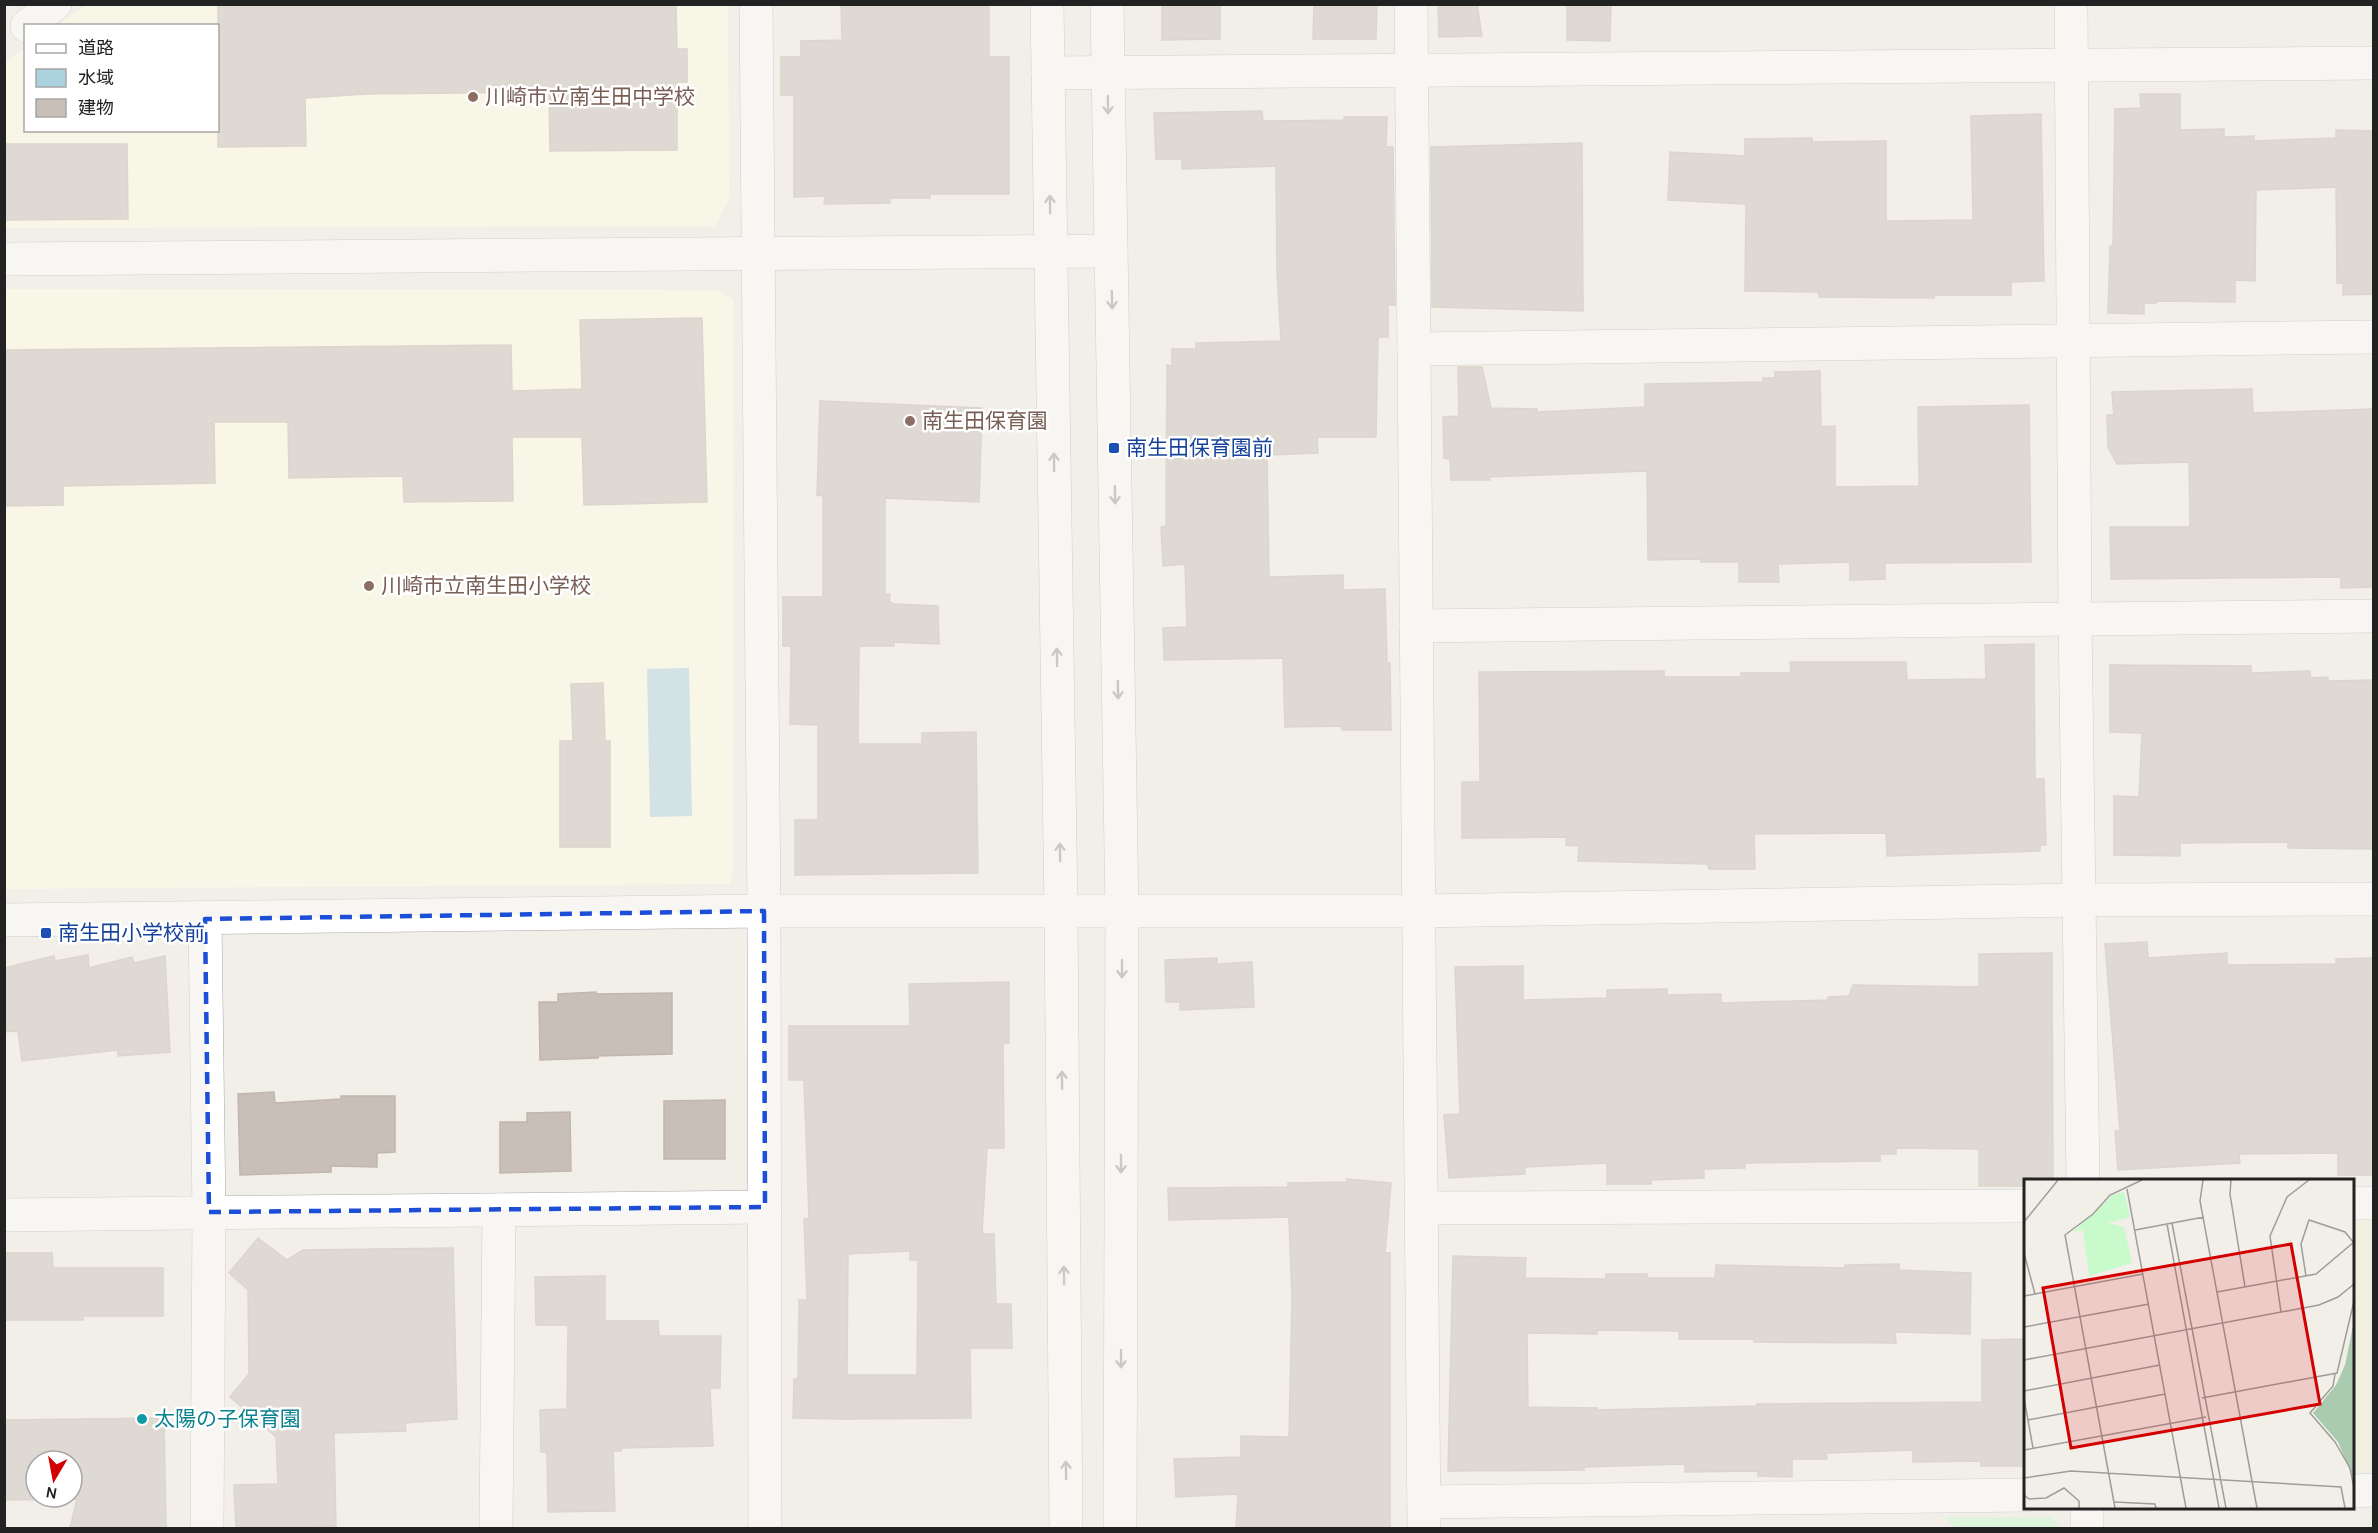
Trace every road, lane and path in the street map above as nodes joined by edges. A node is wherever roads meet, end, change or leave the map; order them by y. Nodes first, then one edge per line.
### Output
1 (56, 4) edge
2 (756, 4) edge
3 (1047, 4) edge
4 (1107, 4) edge
5 (1412, 4) edge
6 (2071, 4) edge
7 (29, 24) edge
8 (24, 27) edge
9 (4, 42) edge
10 (2373, 63) edge
11 (2072, 66) junction
12 (1412, 70) junction
13 (1048, 73) junction
14 (1108, 73) junction
15 (1051, 251) junction
16 (1111, 251) junction
17 (757, 255) junction
18 (4, 260) edge
19 (2373, 337) edge
20 (2073, 341) junction
21 (1414, 350) junction
22 (2373, 616) edge
23 (2075, 619) junction
24 (1416, 626) junction
25 (2373, 899) edge
26 (2078, 900) junction
27 (1061, 910) junction
28 (764, 911) junction
29 (1122, 911) junction
30 (1419, 911) junction
31 (206, 919) junction
32 (4, 920) edge
33 (2083, 1179) edge
34 (2354, 1203) edge
35 (2373, 1203) edge
36 (2024, 1206) edge
37 (765, 1207) junction
38 (1421, 1208) junction
39 (499, 1210) junction
40 (209, 1212) junction
41 (4, 1215) edge
42 (2373, 1490) edge
43 (2354, 1491) edge
44 (2024, 1495) edge
45 (2087, 1509) edge
46 (1424, 1515) edge
47 (207, 1528) edge
48 (496, 1528) edge
49 (765, 1528) edge
50 (1066, 1528) edge
51 (1120, 1528) edge
52 (2087, 1528) edge

1 - 7 street
2 - 17 street
3 - 13 street
4 - 14 street
5 - 12 street
6 - 11 street
8 - 9 street
10 - 11 street
11 - 12 street
11 - 20 street
12 - 14 street
12 - 21 street
13 - 14 street
15 -> 13 street
14 -> 16 street
15 - 16 street
15 - 17 street
27 -> 15 street
16 -> 29 street
17 - 18 street
17 - 28 street
19 - 20 street
20 - 21 street
20 - 23 street
21 - 24 street
22 - 23 street
23 - 24 street
23 - 26 street
24 - 30 street
25 - 26 street
26 - 30 street
26 - 33 street
27 - 28 street
27 - 29 street
50 -> 27 street
28 - 31 street
28 - 37 street
29 - 30 street
29 -> 51 street
30 - 38 street
31 - 32 street
31 - 40 street
34 - 35 street
36 - 38 street
37 - 39 street
37 - 49 street
38 - 46 street
39 - 40 street
39 - 48 street
40 - 41 street
40 - 47 street
42 - 43 street
44 - 46 street
45 - 52 street

